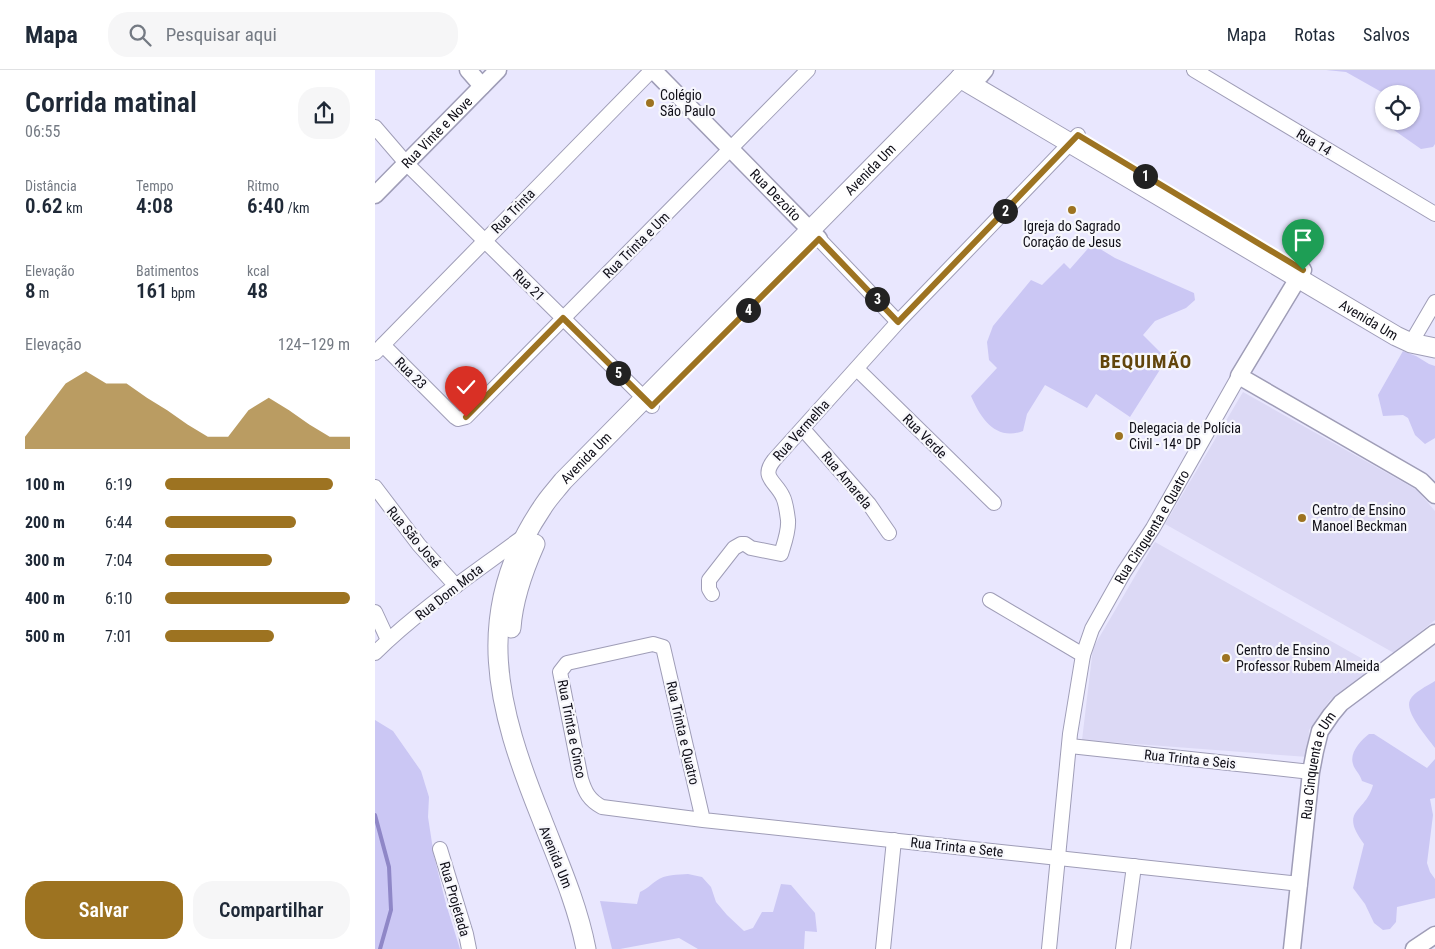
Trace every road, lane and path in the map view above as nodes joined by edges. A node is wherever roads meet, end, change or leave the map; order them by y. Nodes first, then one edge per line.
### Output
1 (468, 70) edge
2 (498, 70) edge
3 (652, 70) edge
4 (808, 70) edge
5 (1194, 70) edge
6 (972, 75) edge
7 (482, 86) junction
8 (375, 127) edge
9 (1074, 139) junction
10 (730, 149) junction
11 (406, 163) junction
12 (375, 195) edge
13 (1435, 214) edge
14 (815, 235) junction
15 (485, 240) junction
16 (1301, 275) junction
17 (1435, 302) edge
18 (563, 318) junction
19 (898, 322) junction
20 (1413, 340) junction
21 (1435, 340) edge
22 (1435, 348) edge
23 (379, 349) edge
24 (857, 369) junction
25 (1239, 376) junction
26 (648, 402) junction
27 (462, 419) joint
28 (803, 428) junction
29 (375, 486) edge
30 (1435, 494) edge
31 (994, 504) dead end
32 (889, 533) dead end
33 (526, 534) junction
34 (457, 586) junction
35 (712, 594) dead end
36 (990, 600) dead end
37 (375, 612) edge
38 (1435, 633) edge
39 (388, 640) junction
40 (375, 653) edge
41 (1083, 655) junction
42 (567, 663) joint
43 (1070, 746) junction
44 (1311, 772) junction
45 (613, 810) joint
46 (703, 820) junction
47 (895, 840) junction
48 (441, 849) dead end
49 (1059, 858) junction
50 (1134, 866) junction
51 (1300, 884) junction
52 (1435, 935) edge
53 (469, 949) edge
54 (586, 949) edge
55 (599, 949) edge
56 (883, 949) edge
57 (1049, 949) edge
58 (1123, 949) edge
59 (1292, 949) edge
60 (1414, 949) edge

1 - 7 street
2 - 7 street, Rua Vinte e Nove
3 - 10 street, Rua Dezoito
3 - 15 street, Rua Trinta
4 - 10 street, Rua Trinta e Um
5 - 13 street, Rua 14
6 - 9 main road, Avenida Um
6 - 14 main road, Avenida Um
7 - 11 street, Rua Vinte e Nove
8 - 11 street, Rua 21
9 - 16 main road, Avenida Um
9 - 19 street, Rua Vermelha
10 - 14 street, Rua Dezoito
10 - 18 street, Rua Trinta e Um
11 - 12 street, Rua Vinte e Nove
11 - 15 street, Rua 21
14 - 19 street, Rua Dezoito
14 - 26 main road, Avenida Um
15 - 18 street, Rua 21
15 - 23 street, Rua Trinta
16 - 20 main road, Avenida Um
16 - 25 street, Rua Cinquenta e Quatro
17 - 20 street
18 - 26 street, Rua 21
18 - 27 street, Rua Trinta e Um
19 - 24 street, Rua Vermelha
20 - 21 main road, Avenida Um
20 - 22 main road, Avenida Um
23 - 27 street, Rua 23
24 - 28 street, Rua Vermelha
24 - 31 street, Rua Verde
25 - 30 street
25 - 41 street, Rua Cinquenta e Quatro
26 - 33 main road, Avenida Um
26 - 55 main road, Avenida Um
28 - 32 street, Rua Amarela
28 - 35 street, Rua Vermelha
29 - 34 street, Rua São José
33 - 34 street, Rua Dom Mota
33 - 54 main road, Avenida Um
34 - 39 street, Rua Dom Mota
36 - 41 street
37 - 39 street
38 - 44 street, Rua Cinquenta e Um
39 - 40 street, Rua Dom Mota
41 - 43 street, Rua Cinquenta e Quatro
42 - 45 street, Rua Trinta e Cinco
42 - 46 street, Rua Trinta e Quatro
43 - 44 street, Rua Trinta e Seis
43 - 49 street, Rua Cinquenta e Quatro
44 - 51 street, Rua Cinquenta e Um
45 - 46 street, Rua Trinta e Sete
46 - 47 street, Rua Trinta e Sete
47 - 49 street, Rua Trinta e Sete
47 - 56 street
48 - 53 street, Rua Projetada
49 - 50 street, Rua Trinta e Sete
49 - 57 street, Rua Cinquenta e Quatro
50 - 51 street, Rua Trinta e Sete
50 - 58 street
51 - 59 street, Rua Cinquenta e Um
52 - 60 street

